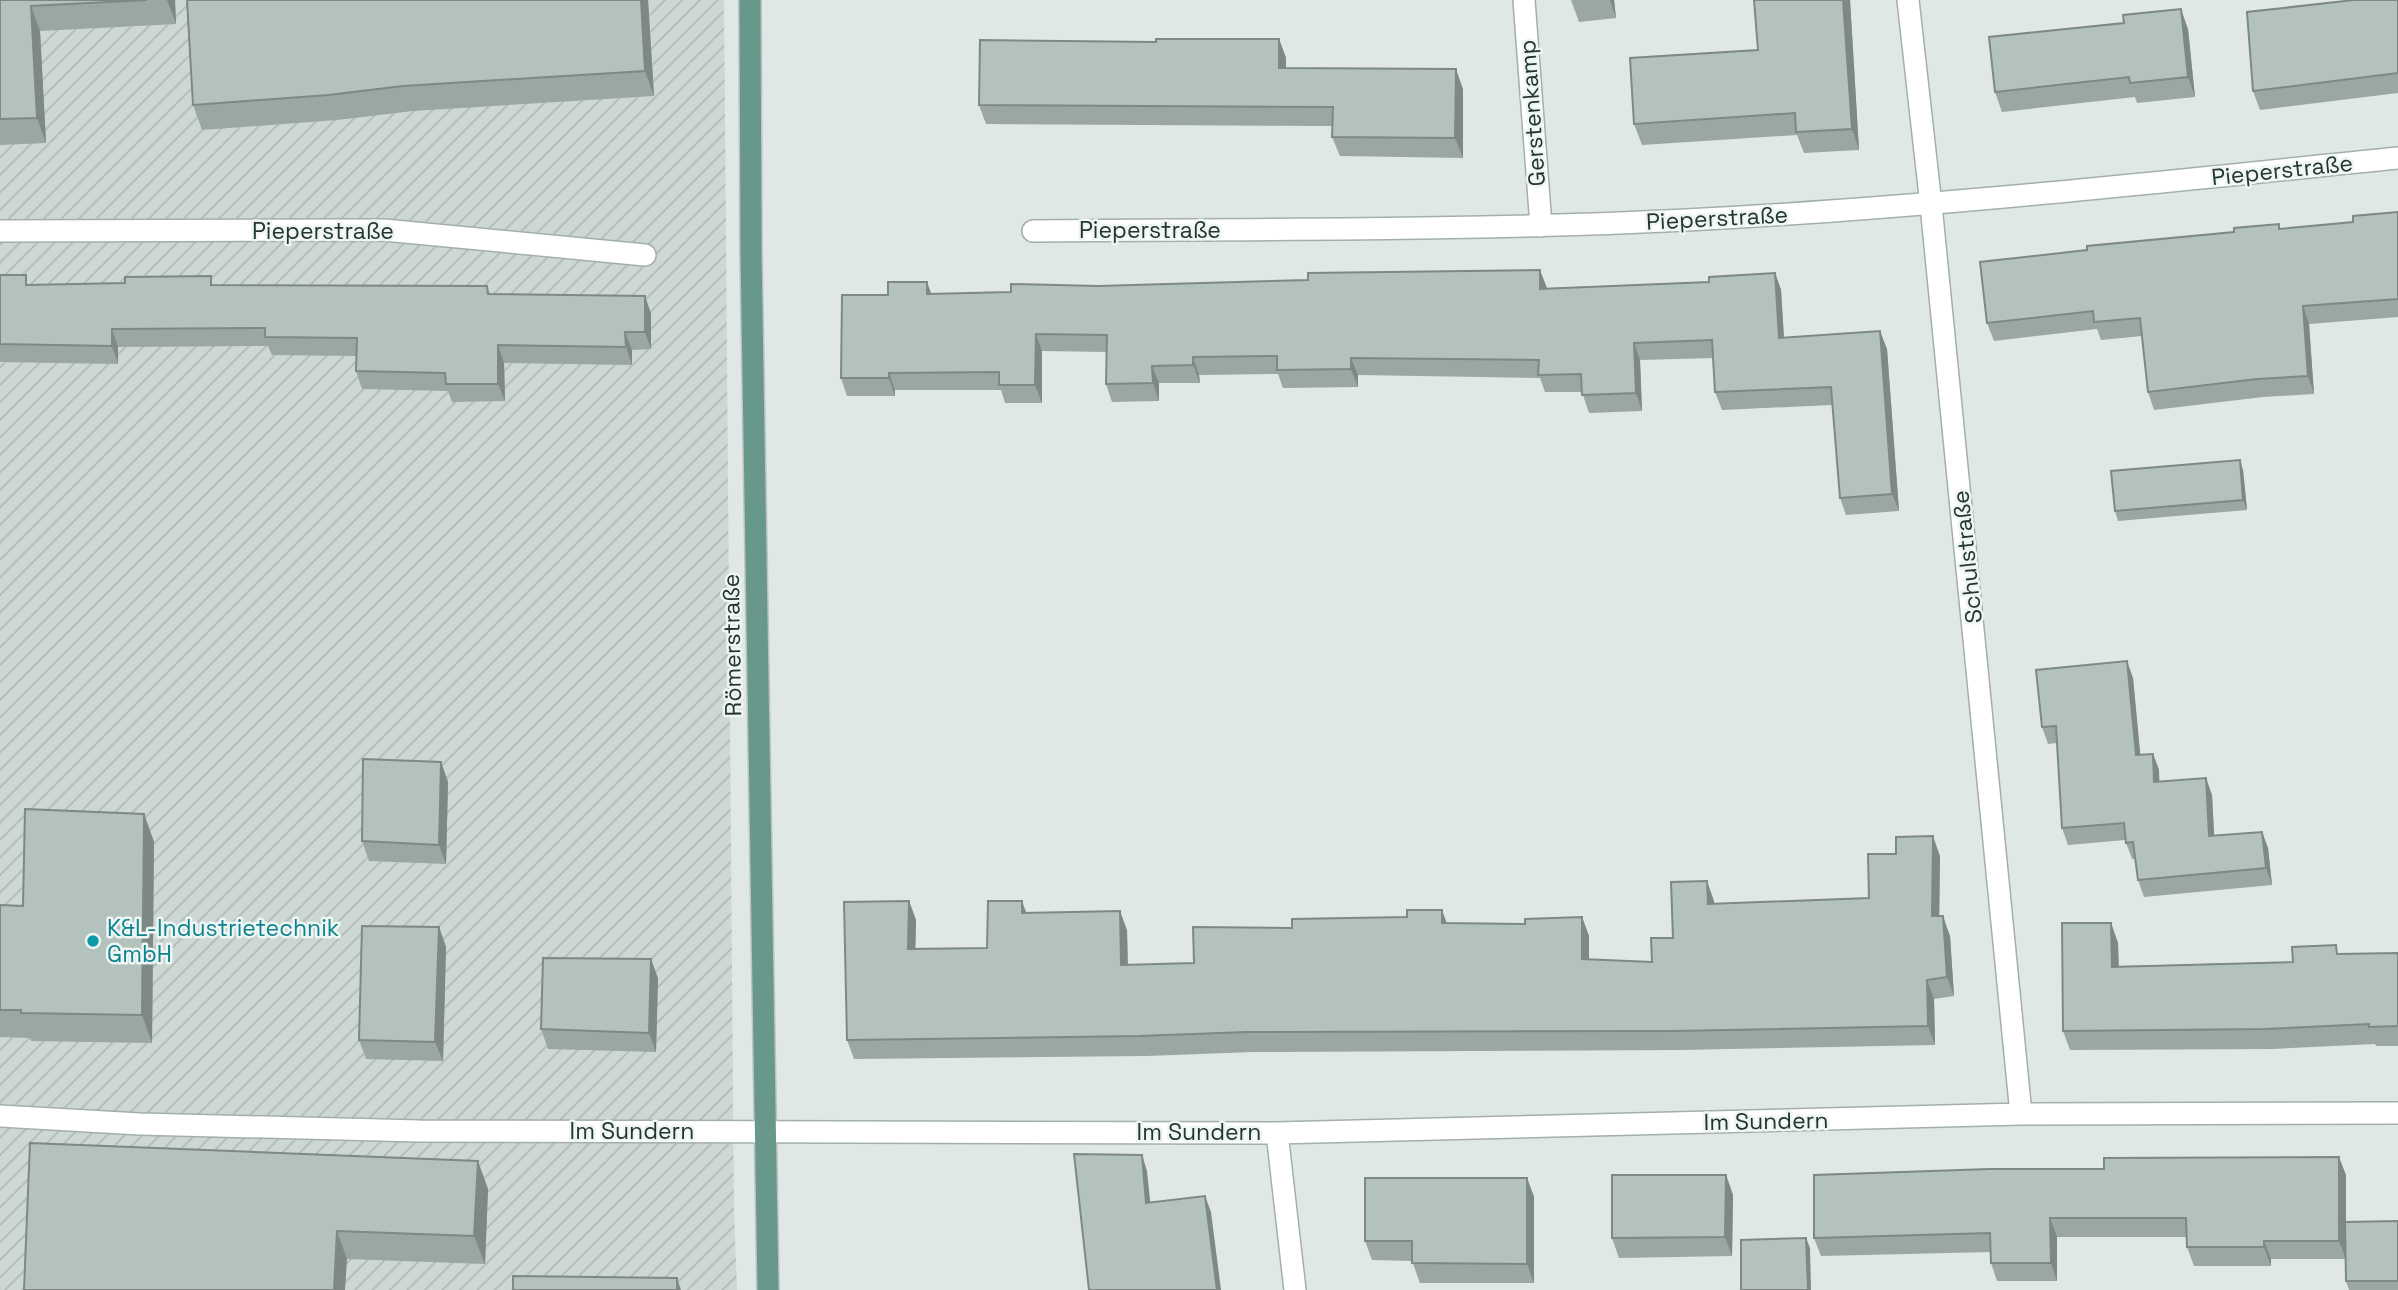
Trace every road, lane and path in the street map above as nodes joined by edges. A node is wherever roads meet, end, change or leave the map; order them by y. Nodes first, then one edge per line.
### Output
1 (750, 0) edge
2 (1524, 0) edge
3 (1908, 0) edge
4 (2398, 158) edge
5 (1931, 205) junction
6 (1541, 226) junction
7 (0, 231) edge
8 (1034, 231) dead end
9 (645, 255) dead end
10 (2398, 1113) edge
11 (2021, 1114) junction
12 (0, 1116) edge
13 (766, 1130) junction
14 (1277, 1133) junction
15 (768, 1290) edge
16 (1295, 1290) edge

1 - 13 main road, Römerstraße
2 - 6 street, Gerstenkamp
3 - 5 street, Schulstraße
4 - 5 street, Pieperstraße
5 - 6 street, Pieperstraße
5 - 11 street, Schulstraße
6 - 8 street, Pieperstraße
7 - 9 street, Pieperstraße
10 - 11 street, Im Sundern
11 - 14 street, Im Sundern
12 - 13 street, Im Sundern
13 - 14 street, Im Sundern
13 - 15 main road, Römerstraße
14 - 16 street

